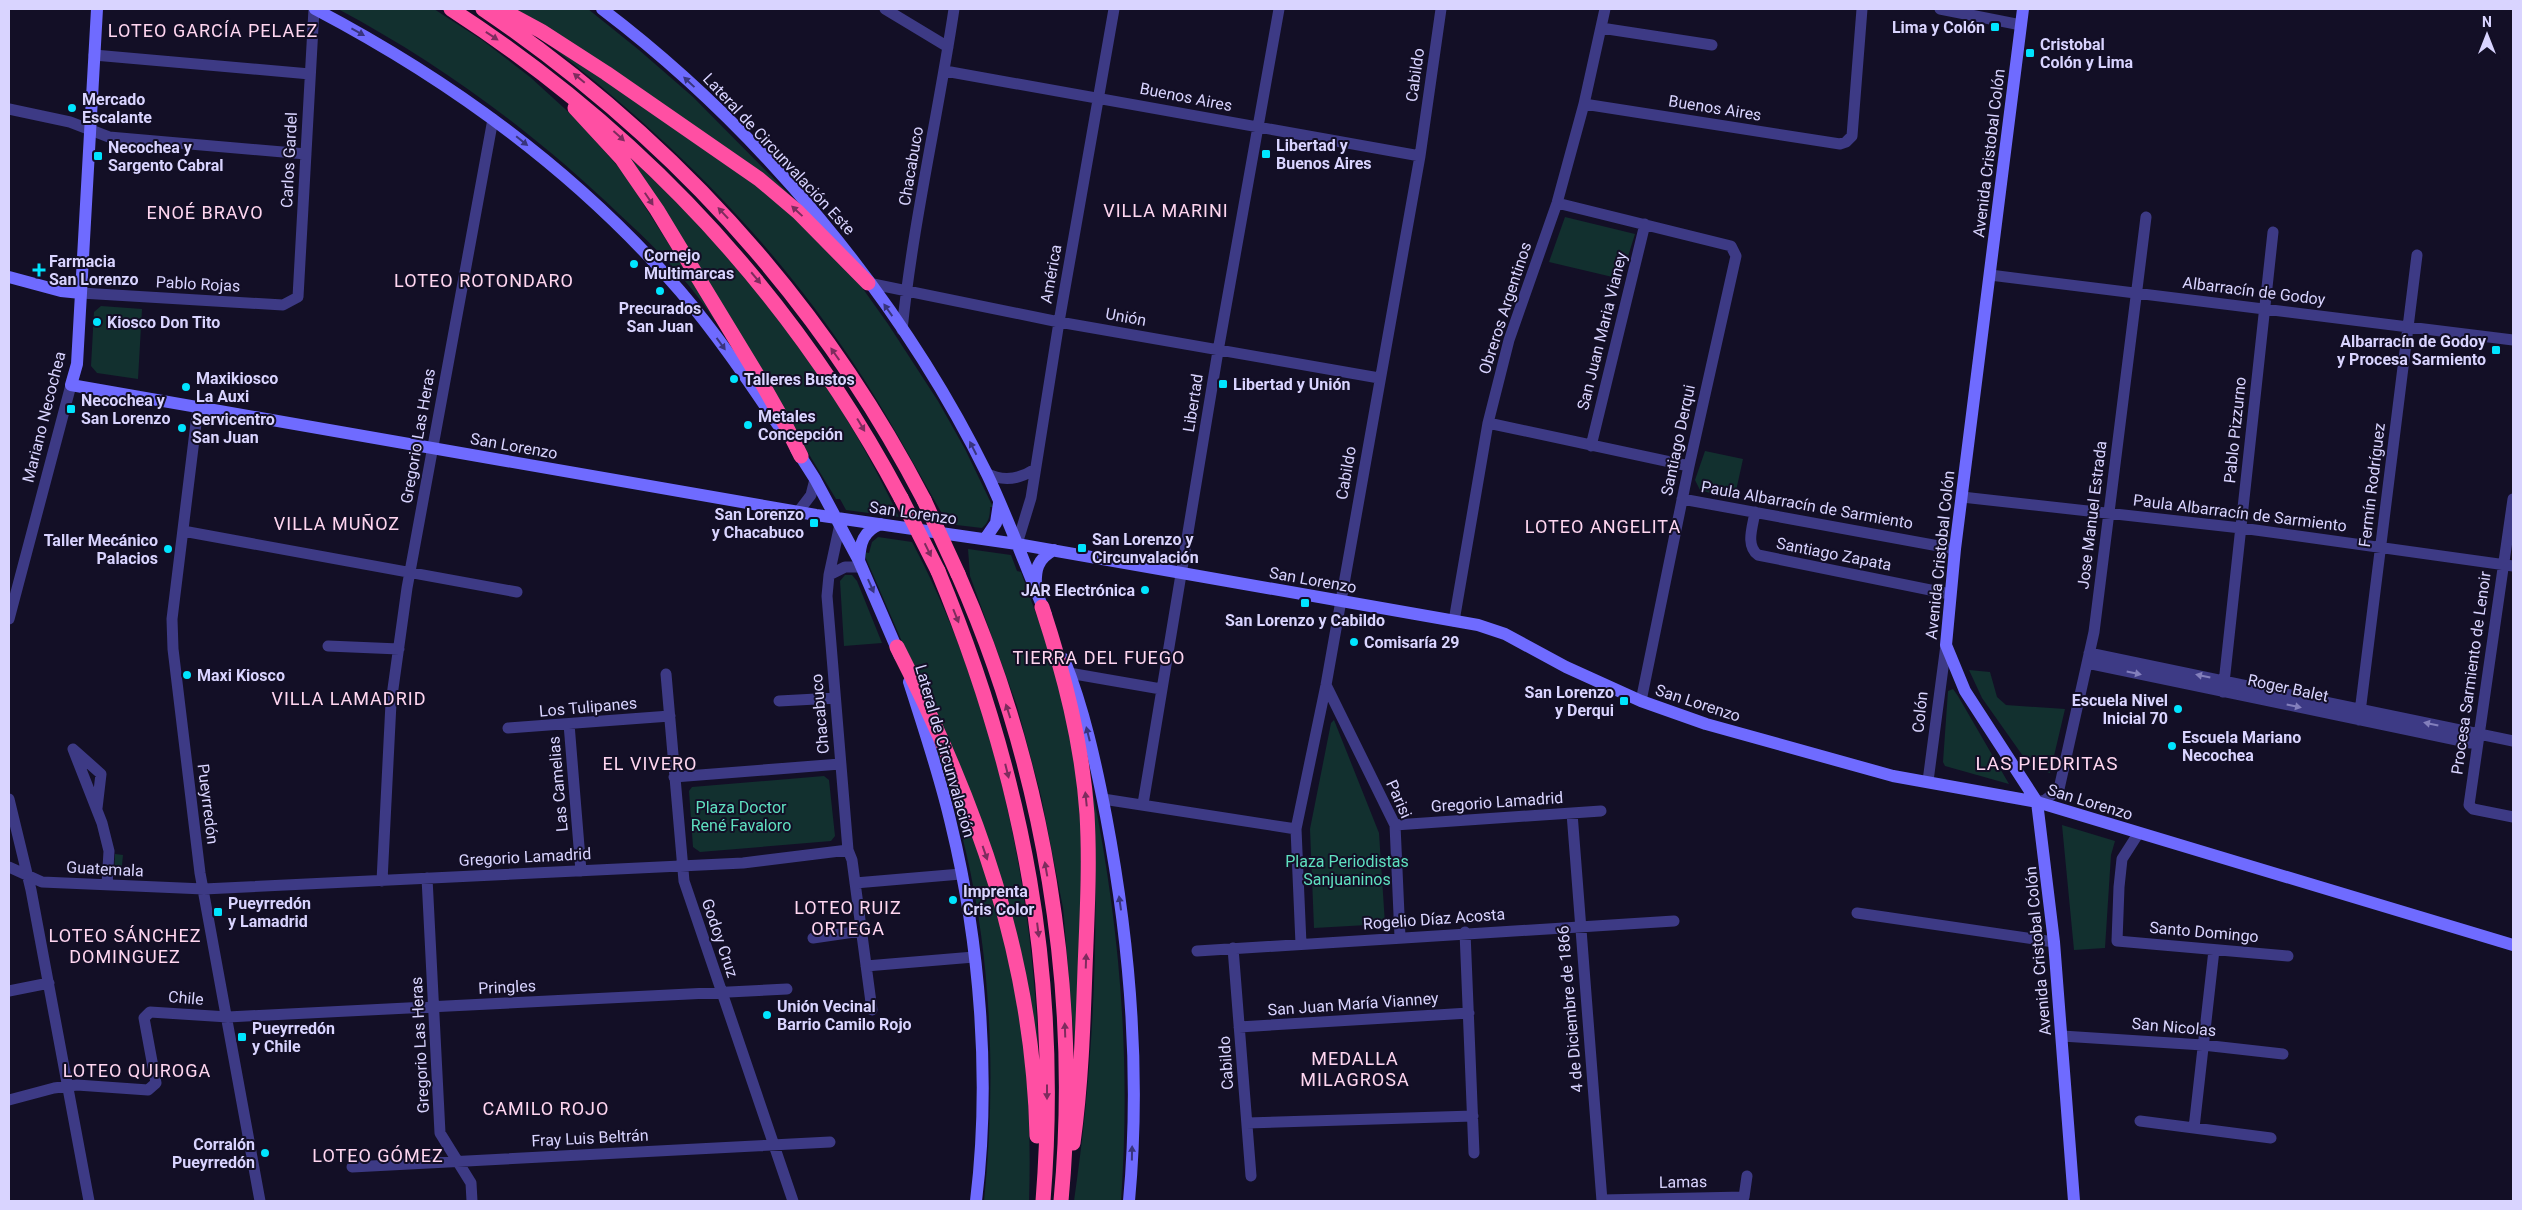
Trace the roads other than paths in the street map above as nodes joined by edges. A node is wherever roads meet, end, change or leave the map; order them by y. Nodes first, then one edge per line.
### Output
1 (97, 9) edge
2 (315, 9) edge
3 (451, 9) edge
4 (483, 9) edge
5 (500, 9) edge
6 (602, 9) edge
7 (886, 9) edge
8 (954, 9) edge
9 (1114, 9) edge
10 (1279, 9) edge
11 (1441, 9) edge
12 (1604, 9) edge
13 (1862, 9) edge
14 (1940, 9) edge
15 (2023, 9) edge
16 (2021, 25) junction
17 (1601, 28) junction
18 (1712, 45) dead end
19 (948, 47) junction
20 (94, 55) junction
21 (538, 69) junction
22 (945, 71) junction
23 (310, 74) junction
24 (1099, 97) junction
25 (1584, 104) junction
26 (9, 108) edge
27 (493, 119) junction
28 (1258, 127) junction
29 (90, 130) junction
30 (306, 154) junction
31 (1420, 156) junction
32 (1557, 203) junction
33 (2146, 217) dead end
34 (1645, 224) junction
35 (2273, 232) dead end
36 (2417, 255) dead end
37 (1990, 275) junction
38 (9, 277) edge
39 (868, 283) junction
40 (906, 289) junction
41 (81, 293) junction
42 (2136, 293) junction
43 (283, 305) joint
44 (2265, 309) junction
45 (1059, 322) junction
46 (2408, 327) junction
47 (902, 330) junction
48 (2513, 340) edge
49 (1218, 350) junction
50 (1379, 378) junction
51 (71, 385) junction
52 (198, 407) junction
53 (1488, 423) junction
54 (1591, 446) junction
55 (432, 448) junction
56 (801, 456) junction
57 (1688, 466) junction
58 (1036, 469) junction
59 (986, 472) junction
60 (815, 479) junction
61 (1962, 496) junction
62 (998, 499) junction
63 (2513, 499) edge
64 (1682, 500) junction
65 (798, 512) junction
66 (1755, 512) junction
67 (2108, 513) junction
68 (839, 522) junction
69 (881, 524) junction
70 (2241, 528) junction
71 (183, 531) junction
72 (985, 539) junction
73 (1017, 544) junction
74 (2380, 547) junction
75 (1955, 549) junction
76 (1054, 550) junction
77 (861, 564) junction
78 (2508, 565) edge
79 (410, 573) junction
80 (1183, 573) junction
81 (828, 575) junction
82 (1036, 588) junction
83 (517, 592) dead end
84 (1950, 594) junction
85 (1341, 601) junction
86 (1042, 607) junction
87 (9, 619) edge
88 (1454, 621) junction
89 (328, 646) dead end
90 (1946, 646) junction
91 (897, 648) junction
92 (399, 649) junction
93 (2088, 658) junction
94 (1070, 673) junction
95 (666, 674) dead end
96 (1326, 685) junction
97 (2224, 686) junction
98 (1161, 689) junction
99 (835, 698) junction
100 (779, 701) dead end
101 (1641, 701) junction
102 (2360, 714) junction
103 (670, 716) junction
104 (570, 724) junction
105 (508, 728) dead end
106 (2478, 734) junction
107 (2513, 741) edge
108 (840, 764) junction
109 (674, 777) junction
110 (1928, 781) junction
111 (9, 799) edge
112 (1103, 799) junction
113 (2037, 802) junction
114 (1143, 804) junction
115 (97, 808) dead end
116 (1601, 811) dead end
117 (1572, 813) junction
118 (2513, 817) edge
119 (1396, 824) junction
120 (1296, 829) junction
121 (2138, 834) junction
122 (848, 850) junction
123 (682, 866) junction
124 (9, 867) edge
125 (581, 871) junction
126 (962, 874) junction
127 (28, 876) junction
128 (427, 878) junction
129 (382, 881) junction
130 (855, 883) junction
131 (107, 885) junction
132 (204, 889) junction
133 (1857, 913) dead end
134 (1674, 920) dead end
135 (1579, 926) junction
136 (861, 931) junction
137 (1465, 932) junction
138 (1400, 937) junction
139 (813, 938) dead end
140 (2054, 942) junction
141 (1301, 944) junction
142 (2513, 945) edge
143 (1234, 948) junction
144 (2214, 950) junction
145 (1196, 951) dead end
146 (2288, 956) dead end
147 (974, 958) junction
148 (866, 966) junction
149 (49, 983) junction
150 (787, 989) dead end
151 (9, 991) edge
152 (722, 992) junction
153 (434, 1007) junction
154 (872, 1010) dead end
155 (1469, 1013) junction
156 (228, 1017) junction
157 (1240, 1027) junction
158 (2062, 1036) junction
159 (2203, 1045) junction
160 (2283, 1054) dead end
161 (67, 1086) junction
162 (9, 1100) edge
163 (1473, 1116) junction
164 (2140, 1121) dead end
165 (1247, 1123) junction
166 (2194, 1128) junction
167 (2271, 1138) dead end
168 (830, 1142) dead end
169 (774, 1144) junction
170 (1474, 1153) dead end
171 (458, 1162) junction
172 (352, 1167) dead end
173 (1251, 1176) dead end
174 (1747, 1176) dead end
175 (1669, 1200) edge
176 (89, 1201) edge
177 (260, 1201) edge
178 (472, 1201) edge
179 (793, 1201) edge
180 (976, 1201) edge
181 (1037, 1201) edge
182 (1043, 1201) edge
183 (1062, 1201) edge
184 (1129, 1201) edge
185 (1602, 1201) edge
186 (2074, 1201) edge

1 - 20 main road, Mariano Necochea
2 - 23 street, Carlos Gardel
2 -> 27 main road, Lateral de Circunvalación
3 -> 21 highway
183 -> 4 highway, bridge
39 -> 5 highway
39 -> 6 main road, Lateral de Circunvalación Este
7 - 19 street
8 - 19 street, Chacabuco
9 - 24 street, América
10 - 28 street, Libertad
11 - 31 street, Cabildo
12 - 17 street, Obreros Argentinos
13 - 25 street, Buenos Aires
14 - 16 street
15 - 16 main road, Avenida Cristobal Colón
16 - 37 main road, Avenida Cristobal Colón
17 - 18 street
17 - 25 street, Obreros Argentinos
19 - 22 street, Chacabuco
20 - 23 street
20 - 29 main road, Mariano Necochea
21 -> 56 highway
21 -> 182 highway, bridge
22 - 24 street, Buenos Aires
22 - 40 street, Chacabuco
23 - 30 street, Carlos Gardel
24 - 28 street, Buenos Aires
24 - 45 street, América
25 - 32 street, Obreros Argentinos
26 - 29 street
27 - 55 street, Gregorio Las Heras
27 -> 56 main road, Lateral de Circunvalación
28 - 31 street, Buenos Aires
28 - 49 street, Libertad
29 - 30 street
29 - 41 main road, Mariano Necochea
30 - 43 street, Carlos Gardel
31 - 50 street, Cabildo
32 - 34 street
32 - 53 street, Obreros Argentinos
33 - 42 street, Jose Manuel Estrada
34 - 54 street, San Juan Maria Vianey
34 - 57 street, Santiago Derqui
35 - 44 street, Pablo Pizzurno
36 - 46 street, Fermín Rodríguez
37 - 42 street, Albarracín de Godoy
37 - 61 main road, Avenida Cristobal Colón
38 - 41 main road
39 - 40 street, Unión
47 -> 39 main road, Lateral de Circunvalación Este
40 - 45 street, Unión
40 - 47 street, Chacabuco
41 - 43 street, Pablo Rojas
41 - 51 main road, Mariano Necochea
42 - 44 street, Albarracín de Godoy
42 - 67 street, Jose Manuel Estrada
44 - 46 street, Albarracín de Godoy
44 - 70 street, Pablo Pizzurno
45 - 49 street, Unión
45 - 58 street, América
46 - 48 street, Albarracín de Godoy
46 - 74 street, Fermín Rodríguez
59 -> 47 main road, Lateral de Circunvalación Este
49 - 50 street, Unión
49 - 80 street, Libertad
50 - 85 street, Cabildo
51 - 52 main road, San Lorenzo
51 - 87 street, Mariano Necochea
52 - 55 main road, San Lorenzo
52 - 71 street, Pueyrredón
53 - 54 street
53 - 88 street, Obreros Argentinos
54 - 57 street
55 - 65 main road, San Lorenzo
55 - 79 street, Gregorio Las Heras
56 - 60 main road, Lateral de Circunvalación
57 - 64 street, Santiago Derqui
58 - 59 street
58 - 73 street, América
59 - 62 main road, Lateral de Circunvalación Este
60 - 65 street
60 - 68 main road, Lateral de Circunvalación
61 - 67 street, Paula Albarracín de Sarmiento
61 - 75 main road, Avenida Cristobal Colón
62 - 72 main road
62 - 73 main road, Lateral de Circunvalación Este
63 - 78 street, Procesa Sarmiento de Lenoir
64 - 66 street, Paula Albarracín de Sarmiento
64 - 101 street, Santiago Derqui
65 - 68 main road, San Lorenzo
66 - 75 street, Paula Albarracín de Sarmiento
66 - 84 street, Santiago Zapata
67 - 70 street, Paula Albarracín de Sarmiento
67 - 93 street, Jose Manuel Estrada
68 - 69 main road, San Lorenzo
68 - 77 main road, Lateral de Circunvalación
68 - 81 street, Chacabuco
69 - 72 main road, San Lorenzo
69 - 77 main road
70 - 74 street, Paula Albarracín de Sarmiento
70 - 97 street, Pablo Pizzurno
71 - 79 street
71 - 132 street, Pueyrredón
72 - 73 main road, San Lorenzo
73 - 76 main road, San Lorenzo
73 - 82 main road, Lateral de Circunvalación Este
74 - 78 street, Paula Albarracín de Sarmiento
74 - 102 street, Fermín Rodríguez
75 - 84 main road, Avenida Cristobal Colón
76 - 80 main road, San Lorenzo
76 - 82 main road
77 - 81 street
77 -> 91 main road, Lateral de Circunvalación
78 - 106 street, Procesa Sarmiento de Lenoir
79 - 83 street
79 - 92 street, Gregorio Las Heras
80 - 85 main road, San Lorenzo
80 - 98 street, Libertad
81 - 99 street, Chacabuco
82 - 86 main road, Lateral de Circunvalación Este
84 - 90 main road, Avenida Cristobal Colón
85 - 88 main road, San Lorenzo
85 - 96 street, Cabildo
86 - 94 main road, Lateral de Circunvalación Este
183 -> 86 highway
88 - 101 main road, San Lorenzo
89 - 92 street
90 - 110 street, Colón
90 - 113 main road, Avenida Cristobal Colón
91 - 126 main road, Lateral de Circunvalación
91 -> 181 highway
92 - 129 street, Gregorio Las Heras
93 - 97 street, Roger Balet
93 - 113 street, Jose Manuel Estrada
94 - 98 street
112 -> 94 main road, Lateral de Circunvalación Este
95 - 103 street, Godoy Cruz
96 - 119 street, Parisi
96 - 120 street, Cabildo
97 - 102 street, Roger Balet
98 - 114 street, Libertad
99 - 100 street
99 - 108 street, Chacabuco
101 - 110 main road, San Lorenzo
102 - 106 street, Roger Balet
103 - 104 street, Los Tulipanes
103 - 109 street, Godoy Cruz
104 - 105 street, Los Tulipanes
104 - 125 street, Las Camelias
106 - 107 street, Roger Balet
106 - 118 street, Procesa Sarmiento de Lenoir
108 - 109 street
108 - 122 street, Chacabuco
109 - 123 street, Godoy Cruz
110 - 113 main road, San Lorenzo
111 - 127 street
112 - 114 street
184 -> 112 main road, Lateral de Circunvalación Este
113 - 121 main road, San Lorenzo
113 - 140 main road, Avenida Cristobal Colón
114 - 120 street
115 - 131 street
116 - 117 street, Gregorio Lamadrid
117 - 119 street, Gregorio Lamadrid
117 - 135 street, 4 de Diciembre de 1866
119 - 138 street, Parisi
120 - 141 street, Cabildo
121 - 142 main road, San Lorenzo
121 - 144 street, Santo Domingo
122 - 123 street, Gregorio Lamadrid
122 - 130 street, Chacabuco
123 - 125 street, Gregorio Lamadrid
123 - 152 street, Godoy Cruz
124 - 127 street, Guatemala
125 - 128 street, Gregorio Lamadrid
126 - 130 street
126 - 147 main road, Lateral de Circunvalación
127 - 131 street, Guatemala
127 - 149 street
128 - 129 street, Gregorio Lamadrid
128 - 153 street, Gregorio Las Heras
129 - 132 street, Gregorio Lamadrid
130 - 136 street, Chacabuco
131 - 132 street, Guatemala
132 - 156 street, Pueyrredón
133 - 140 street
134 - 135 street, Rogelio Díaz Acosta
135 - 137 street, Rogelio Díaz Acosta
135 - 185 street, 4 de Diciembre de 1866
136 - 139 street
136 - 148 street, Chacabuco
137 - 138 street, Rogelio Díaz Acosta
137 - 155 street
138 - 141 street, Rogelio Díaz Acosta
140 - 158 main road, Avenida Cristobal Colón
141 - 143 street, Rogelio Díaz Acosta
143 - 145 street, Rogelio Díaz Acosta
143 - 157 street, Cabildo
144 - 146 street, Santo Domingo
144 - 159 street
147 - 148 street
147 - 180 main road, Lateral de Circunvalación
148 - 154 street, Chacabuco
149 - 151 street
149 - 161 street
150 - 152 street, Pringles
152 - 153 street, Pringles
152 - 169 street, Godoy Cruz
153 - 156 street, Pringles
153 - 171 street, Gregorio Las Heras
155 - 157 street, San Juan María Vianney
155 - 163 street
156 - 161 street, Chile
156 - 177 street, Pueyrredón
157 - 165 street, Cabildo
158 - 159 street, San Nicolas
158 - 186 main road, Avenida Cristobal Colón
159 - 160 street, San Nicolas
159 - 166 street
161 - 162 street
161 - 176 street
163 - 165 street
163 - 170 street
164 - 166 street
165 - 173 street, Cabildo
166 - 167 street
168 - 169 street, Fray Luis Beltrán
169 - 171 street, Fray Luis Beltrán
169 - 179 street, Godoy Cruz
171 - 172 street, Fray Luis Beltrán
171 - 178 street, Gregorio Las Heras
174 - 175 street, Lamas
175 - 185 street, Lamas

